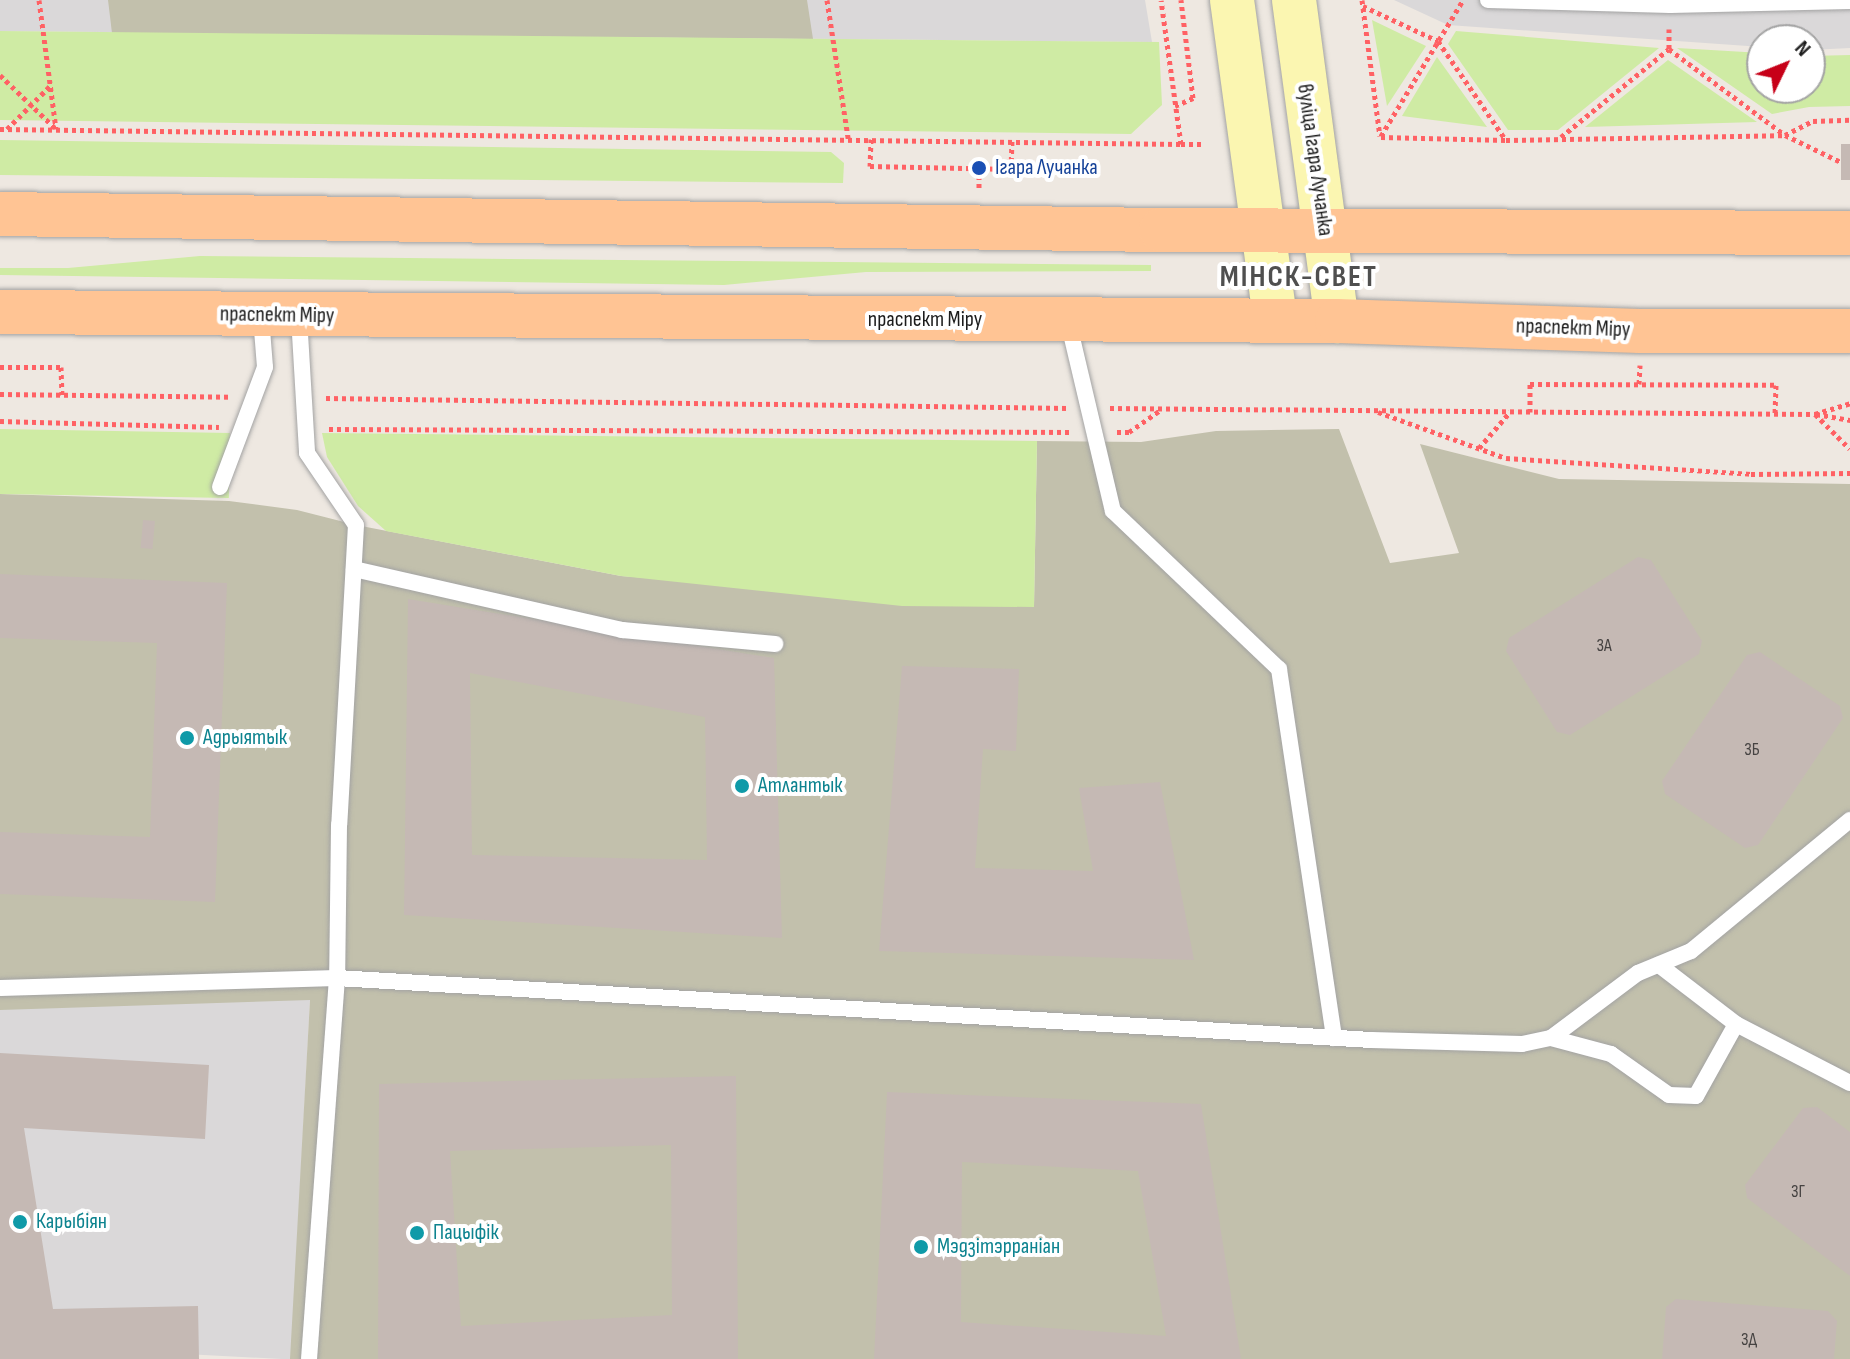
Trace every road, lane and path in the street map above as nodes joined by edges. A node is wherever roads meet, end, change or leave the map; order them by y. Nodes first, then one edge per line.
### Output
1 (39, 0) edge
2 (827, 0) edge
3 (1161, 0) edge
4 (1181, 0) edge
5 (1232, 0) edge
6 (1294, 0) edge
7 (1463, 0) edge
8 (1488, 0) edge
9 (1850, 1) edge
10 (1363, 3) edge
11 (1438, 41) junction
12 (0, 75) edge
13 (51, 85) junction
14 (31, 105) junction
15 (1175, 106) junction
16 (1850, 120) edge
17 (4, 129) edge
18 (56, 129) junction
19 (1785, 135) junction
20 (1381, 137) junction
21 (848, 138) junction
22 (1560, 138) junction
23 (871, 139) junction
24 (1506, 140) junction
25 (1012, 141) junction
26 (1181, 144) junction
27 (1204, 144) dead end
28 (1841, 162) dead end
29 (0, 214) edge
30 (1263, 229) junction
31 (1325, 229) junction
32 (1850, 233) edge
33 (0, 312) edge
34 (280, 316) junction
35 (1275, 320) junction
36 (1068, 321) junction
37 (1337, 321) junction
38 (1850, 331) edge
39 (0, 367) edge
40 (0, 394) edge
41 (62, 395) junction
42 (253, 397) junction
43 (304, 398) junction
44 (1850, 403) edge
45 (1088, 408) junction
46 (1162, 409) junction
47 (1373, 410) junction
48 (1511, 412) junction
49 (1530, 412) junction
50 (1775, 414) junction
51 (1815, 414) junction
52 (1850, 420) edge
53 (0, 421) edge
54 (242, 428) junction
55 (306, 428) junction
56 (1094, 432) junction
57 (1479, 448) junction
58 (1850, 449) edge
59 (1850, 473) edge
60 (220, 487) dead end
61 (354, 569) junction
62 (775, 644) dead end
63 (1850, 820) edge
64 (1659, 965) junction
65 (337, 978) junction
66 (0, 988) edge
67 (1736, 1024) junction
68 (1334, 1038) junction
69 (1551, 1038) junction
70 (1850, 1083) edge
71 (309, 1359) edge

1 - 13 path
2 - 21 path
3 - 15 path
4 - 15 path
5 - 30 street
6 - 31 street, вуліца Ігара Лучанка
7 - 11 path
8 - 9 lane
10 - 11 path
10 - 20 path
11 - 20 path
11 - 24 path
12 - 14 path
13 - 14 path
13 - 18 path
14 - 17 path
14 - 18 path
15 - 26 path
16 - 19 path
17 - 18 path
18 - 21 path
19 - 22 path
19 - 22 path
19 - 28 path
20 - 24 path
21 - 23 path
22 - 24 path
23 - 25 path
23 - 25 path
25 - 26 path
26 - 27 path
29 - 30 main road
30 - 31 main road
30 - 35 street
31 - 32 main road
31 - 37 street, вуліца Ігара Лучанка
33 - 34 main road, праспект Міру
34 - 36 main road, праспект Міру
34 - 42 lane
34 - 43 lane
35 - 36 main road, праспект Міру
35 - 37 main road, праспект Міру
36 - 45 lane
37 - 38 main road, праспект Міру
39 - 41 path
40 - 41 path
41 - 42 path
42 - 54 lane
43 - 45 path
43 - 55 lane
44 - 51 path
45 - 46 path
45 - 56 lane
46 - 47 path
46 - 56 path
47 - 48 path
47 - 57 path
48 - 49 path
48 - 57 path
49 - 50 path
49 - 50 path
50 - 51 path
51 - 52 path
51 - 58 path
53 - 54 path
54 - 60 lane
55 - 56 path
55 - 61 lane
56 - 68 lane
57 - 59 path
61 - 62 lane
61 - 65 lane
63 - 64 lane
64 - 67 lane
64 - 69 lane
65 - 66 lane
65 - 68 lane
65 - 71 lane
67 - 69 lane
67 - 70 lane
68 - 69 lane

